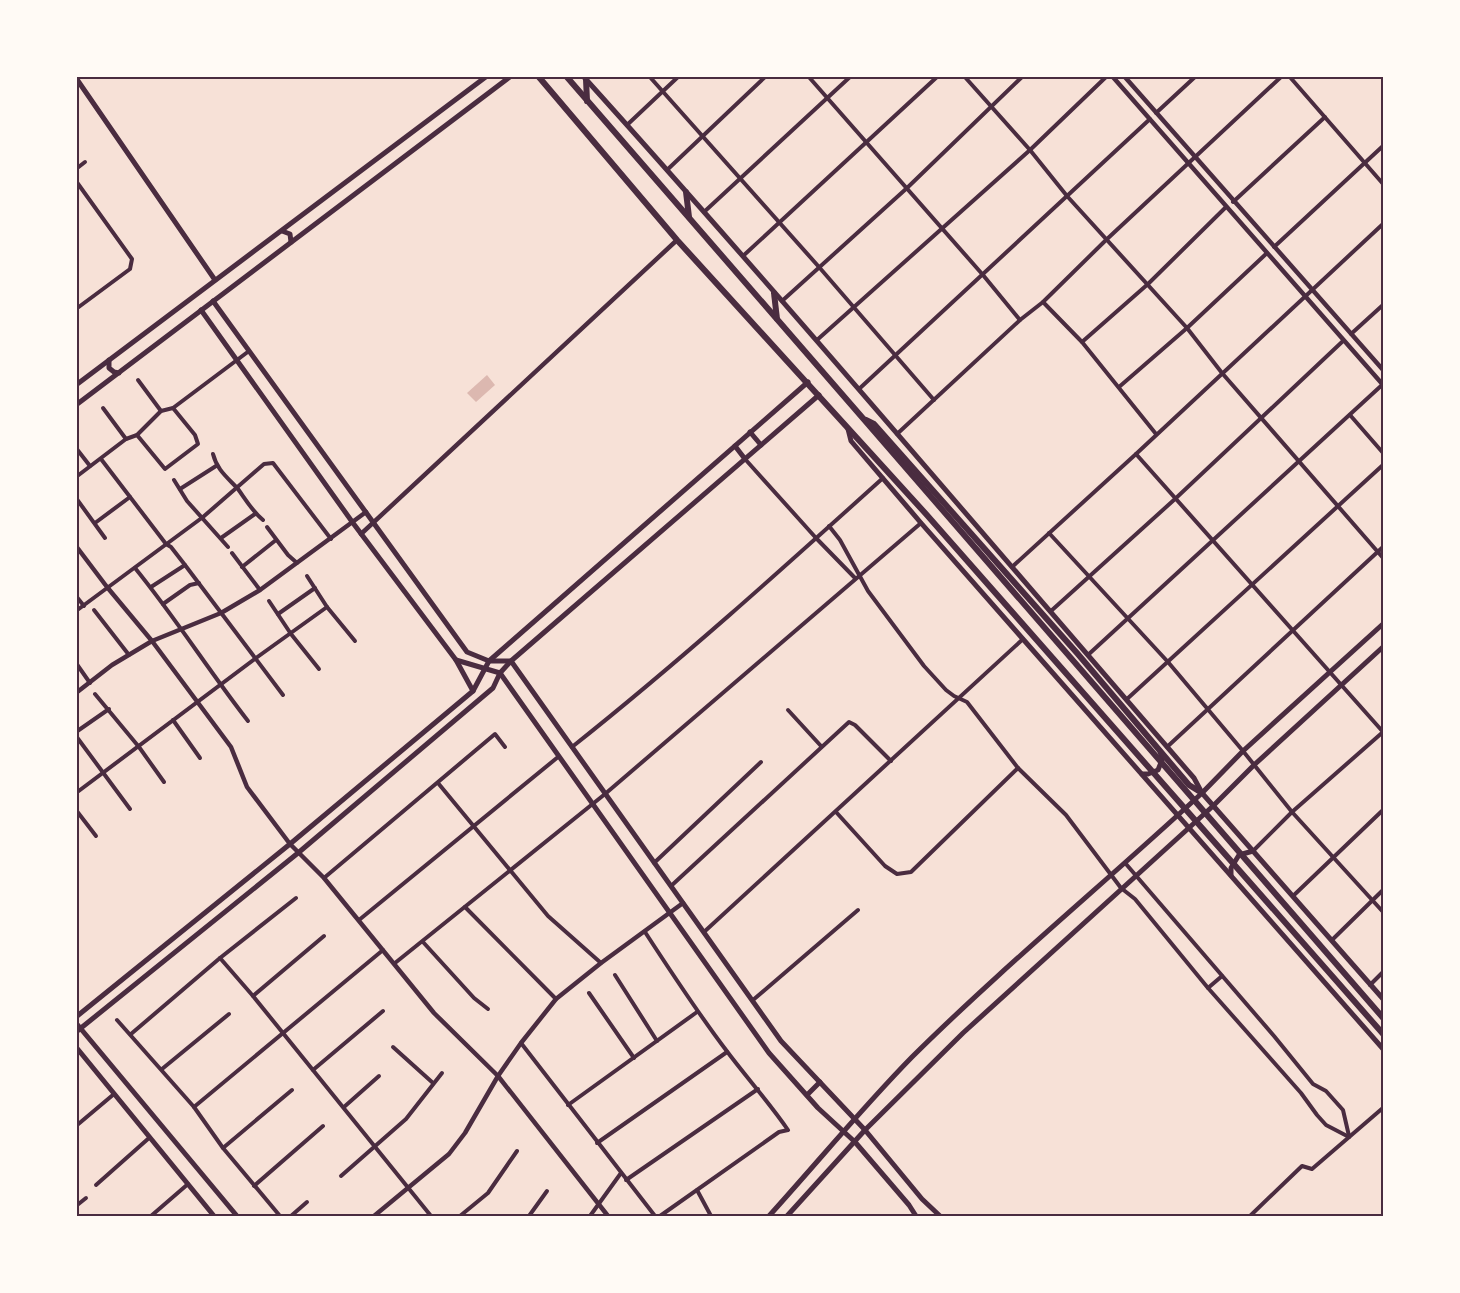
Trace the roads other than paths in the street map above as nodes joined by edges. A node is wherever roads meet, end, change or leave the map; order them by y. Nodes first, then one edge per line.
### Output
1 (487, 76) edge
2 (511, 76) edge
3 (538, 76) edge
4 (566, 76) edge
5 (649, 76) edge
6 (679, 76) edge
7 (766, 76) edge
8 (808, 76) edge
9 (851, 76) edge
10 (938, 76) edge
11 (964, 76) edge
12 (1023, 76) edge
13 (1107, 76) edge
14 (1112, 76) edge
15 (1124, 76) edge
16 (1196, 76) edge
17 (1282, 76) edge
18 (1289, 76) edge
19 (586, 77) edge
20 (76, 78) edge
21 (663, 92) junction
22 (828, 100) junction
23 (587, 102) junction
24 (990, 106) junction
25 (1156, 113) junction
26 (1324, 117) junction
27 (1150, 119) junction
28 (627, 124) junction
29 (703, 136) junction
30 (866, 144) junction
31 (1383, 145) edge
32 (1030, 150) junction
33 (1195, 158) junction
34 (85, 162) dead end
35 (1365, 163) junction
36 (1188, 164) junction
37 (76, 169) edge
38 (667, 170) junction
39 (740, 180) junction
40 (76, 181) edge
41 (1383, 185) edge
42 (907, 188) junction
43 (686, 192) junction
44 (1067, 196) junction
45 (1233, 202) junction
46 (1226, 207) junction
47 (704, 212) junction
48 (689, 218) junction
49 (1383, 223) edge
50 (779, 224) junction
51 (942, 228) junction
52 (282, 231) junction
53 (677, 240) junction
54 (1106, 240) junction
55 (291, 242) junction
56 (1273, 248) junction
57 (1266, 253) junction
58 (743, 256) junction
59 (819, 267) junction
60 (983, 275) junction
61 (215, 280) junction
62 (1148, 284) junction
63 (1312, 291) junction
64 (774, 293) junction
65 (1305, 297) junction
66 (213, 301) junction
67 (782, 302) junction
68 (1043, 302) junction
69 (1383, 304) edge
70 (853, 308) junction
71 (76, 309) edge
72 (201, 310) junction
73 (777, 320) junction
74 (1020, 320) junction
75 (1187, 328) junction
76 (1350, 334) junction
77 (817, 340) junction
78 (1343, 341) junction
79 (1082, 342) junction
80 (250, 351) junction
81 (896, 356) junction
82 (110, 360) junction
83 (237, 360) junction
84 (1383, 371) edge
85 (119, 373) junction
86 (1222, 373) junction
87 (138, 380) dead end
88 (808, 382) junction
89 (76, 385) edge
90 (1383, 386) edge
91 (1119, 387) junction
92 (859, 389) junction
93 (819, 395) junction
94 (934, 400) junction
95 (76, 405) edge
96 (103, 408) dead end
97 (173, 408) junction
98 (161, 411) junction
99 (1350, 416) junction
100 (1261, 417) junction
101 (863, 419) junction
102 (848, 427) junction
103 (750, 432) junction
104 (897, 434) junction
105 (1156, 434) junction
106 (137, 435) junction
107 (126, 439) junction
108 (735, 446) junction
109 (761, 446) junction
110 (76, 448) edge
111 (213, 454) dead end
112 (1136, 454) junction
113 (1383, 454) edge
114 (101, 459) junction
115 (745, 459) junction
116 (1300, 462) junction
117 (1383, 464) edge
118 (90, 466) junction
119 (216, 466) junction
120 (76, 477) edge
121 (884, 478) junction
122 (174, 480) dead end
123 (180, 489) junction
124 (237, 489) junction
125 (130, 497) junction
126 (76, 498) edge
127 (1175, 499) junction
128 (1339, 505) junction
129 (366, 512) junction
130 (255, 514) junction
131 (203, 517) junction
132 (263, 520) dead end
133 (95, 523) junction
134 (353, 523) junction
135 (374, 523) junction
136 (921, 523) junction
137 (829, 526) junction
138 (267, 527) dead end
139 (1050, 533) junction
140 (361, 534) junction
141 (105, 538) dead end
142 (220, 538) junction
143 (816, 538) junction
144 (331, 539) junction
145 (276, 540) junction
146 (1212, 541) junction
147 (166, 544) junction
148 (76, 546) edge
149 (1383, 546) edge
150 (228, 547) dead end
151 (232, 552) dead end
152 (1377, 552) junction
153 (1383, 558) edge
154 (298, 563) junction
155 (185, 564) junction
156 (242, 567) junction
157 (1012, 567) junction
158 (135, 568) junction
159 (307, 576) dead end
160 (857, 576) junction
161 (1089, 576) junction
162 (199, 583) junction
163 (1253, 585) junction
164 (107, 587) junction
165 (151, 587) junction
166 (315, 588) junction
167 (260, 590) junction
168 (76, 596) edge
169 (269, 601) dead end
170 (163, 604) junction
171 (84, 606) junction
172 (327, 608) junction
173 (94, 610) dead end
174 (76, 611) edge
175 (1051, 611) junction
176 (221, 613) junction
177 (278, 614) junction
178 (1127, 619) junction
179 (1383, 623) edge
180 (181, 629) junction
181 (1293, 630) junction
182 (291, 634) junction
183 (1023, 639) junction
184 (152, 641) junction
185 (354, 641) dead end
186 (1383, 646) edge
187 (1089, 654) junction
188 (129, 655) junction
189 (256, 658) junction
190 (456, 660) junction
191 (489, 661) junction
192 (511, 662) junction
193 (1168, 662) junction
194 (76, 663) edge
195 (319, 669) dead end
196 (485, 670) junction
197 (1330, 672) junction
198 (500, 673) junction
199 (90, 682) junction
200 (1341, 685) junction
201 (221, 686) junction
202 (473, 690) junction
203 (76, 693) edge
204 (95, 694) dead end
205 (283, 695) dead end
206 (960, 699) junction
207 (1127, 699) junction
208 (197, 702) junction
209 (109, 709) junction
210 (1207, 709) junction
211 (788, 710) dead end
212 (173, 720) junction
213 (248, 720) dead end
214 (1383, 732) edge
215 (76, 734) edge
216 (821, 746) junction
217 (139, 747) junction
218 (505, 747) dead end
219 (572, 747) junction
220 (1167, 747) junction
221 (1160, 751) junction
222 (1243, 751) junction
223 (558, 757) junction
224 (200, 758) dead end
225 (891, 761) junction
226 (761, 762) dead end
227 (1254, 765) junction
228 (1018, 768) junction
229 (104, 773) junction
230 (1142, 774) junction
231 (164, 782) dead end
232 (438, 783) junction
233 (76, 793) edge
234 (1202, 793) junction
235 (605, 794) junction
236 (592, 805) junction
237 (1213, 806) junction
238 (130, 809) dead end
239 (1383, 809) edge
240 (76, 810) edge
241 (836, 812) junction
242 (1292, 812) junction
243 (1179, 815) junction
244 (474, 827) junction
245 (1190, 827) junction
246 (96, 836) dead end
247 (290, 844) junction
248 (1253, 851) junction
249 (298, 853) junction
250 (1332, 857) junction
251 (654, 863) junction
252 (1126, 864) junction
253 (509, 871) junction
254 (1112, 874) junction
255 (1231, 874) junction
256 (1136, 876) junction
257 (324, 878) junction
258 (671, 886) junction
259 (1121, 888) junction
260 (1383, 889) edge
261 (1293, 896) junction
262 (296, 898) dead end
263 (1372, 900) junction
264 (683, 903) junction
265 (465, 908) junction
266 (858, 910) dead end
267 (669, 913) junction
268 (1383, 913) edge
269 (359, 920) junction
270 (645, 932) junction
271 (704, 932) junction
272 (324, 936) dead end
273 (1332, 940) junction
274 (423, 942) junction
275 (384, 949) junction
276 (220, 958) junction
277 (395, 963) junction
278 (601, 963) junction
279 (1383, 971) edge
280 (615, 975) dead end
281 (1222, 976) junction
282 (1370, 985) junction
283 (1208, 988) junction
284 (589, 993) dead end
285 (253, 996) junction
286 (556, 999) junction
287 (753, 1000) junction
288 (1383, 1000) edge
289 (488, 1009) dead end
290 (383, 1011) dead end
291 (697, 1012) junction
292 (229, 1014) dead end
293 (76, 1017) edge
294 (1383, 1019) edge
295 (117, 1020) dead end
296 (76, 1023) edge
297 (79, 1030) edge
298 (131, 1034) junction
299 (283, 1034) junction
300 (1383, 1035) edge
301 (657, 1041) junction
302 (521, 1043) junction
303 (76, 1047) edge
304 (393, 1047) dead end
305 (1383, 1050) edge
306 (727, 1052) junction
307 (634, 1058) junction
308 (162, 1069) junction
309 (313, 1070) junction
310 (442, 1073) dead end
311 (379, 1076) dead end
312 (498, 1076) junction
313 (819, 1082) junction
314 (433, 1083) junction
315 (758, 1089) junction
316 (292, 1090) dead end
317 (115, 1094) junction
318 (807, 1095) junction
319 (568, 1105) junction
320 (194, 1107) junction
321 (344, 1107) junction
322 (1383, 1107) edge
323 (854, 1119) junction
324 (76, 1126) edge
325 (323, 1126) dead end
326 (865, 1130) junction
327 (843, 1131) junction
328 (1349, 1137) junction
329 (149, 1138) junction
330 (855, 1142) junction
331 (597, 1143) junction
332 (374, 1147) junction
333 (223, 1148) junction
334 (517, 1151) dead end
335 (621, 1173) junction
336 (341, 1176) dead end
337 (626, 1180) junction
338 (188, 1184) junction
339 (96, 1185) dead end
340 (254, 1186) junction
341 (408, 1188) junction
342 (697, 1190) junction
343 (547, 1191) dead end
344 (86, 1198) dead end
345 (307, 1202) dead end
346 (598, 1203) junction
347 (76, 1206) edge
348 (151, 1216) edge
349 (214, 1216) edge
350 (237, 1216) edge
351 (280, 1216) edge
352 (291, 1216) edge
353 (374, 1216) edge
354 (431, 1216) edge
355 (460, 1216) edge
356 (529, 1216) edge
357 (590, 1216) edge
358 (608, 1216) edge
359 (655, 1216) edge
360 (660, 1216) edge
361 (711, 1216) edge
362 (769, 1216) edge
363 (787, 1216) edge
364 (916, 1216) edge
365 (940, 1216) edge
366 (1250, 1216) edge

1 - 52 main road
2 - 55 main road
3 - 53 highway
4 - 23 highway
5 - 21 street
6 - 21 street
7 - 29 street
8 - 22 street
9 - 22 street
10 - 30 street
11 - 24 street
12 - 24 street
13 - 32 street
14 - 27 street
15 - 25 street
16 - 25 street
17 - 33 street
18 - 26 street
19 - 23 highway
19 - 28 main road
20 - 61 main road
21 - 28 street
21 - 29 street
22 - 30 street
22 - 39 street
23 - 48 highway
24 - 32 street
24 - 42 street
25 - 33 street
26 - 35 street
26 - 45 street
27 - 36 street
27 - 44 street
28 - 38 main road
29 - 38 street
29 - 39 street
30 - 42 street
30 - 50 street
31 - 35 street
32 - 44 street
32 - 51 street
33 - 36 street
33 - 45 street
34 - 37 street
35 - 41 street
35 - 56 street
36 - 46 street
36 - 54 street
38 - 43 main road
39 - 47 street
39 - 50 street
40 - 71 street
42 - 51 street
42 - 59 street
43 - 47 main road
43 - 48 highway
44 - 54 street
44 - 60 street
45 - 56 street
46 - 57 street
46 - 62 street
47 - 58 main road
48 - 73 highway
49 - 63 street
50 - 58 street
50 - 59 street
51 - 60 street
51 - 70 street
52 - 55 main road
52 - 61 main road
53 - 88 highway
53 - 135 street
54 - 62 street
54 - 68 street
55 - 66 main road
56 - 63 street
57 - 65 street
57 - 75 street
58 - 64 main road
59 - 67 street
59 - 70 street
60 - 74 street
60 - 81 street
61 - 82 main road
62 - 75 street
62 - 79 street
63 - 65 street
63 - 76 street
64 - 67 main road
64 - 73 highway
65 - 78 street
65 - 86 street
66 - 72 main road
66 - 80 main road
67 - 77 main road
68 - 74 street
68 - 79 street
69 - 76 street
70 - 77 street
70 - 81 street
72 - 83 main road
72 - 85 main road
73 - 101 highway
74 - 94 street
75 - 86 street
75 - 91 street
76 - 84 street
77 - 92 main road
78 - 90 street
78 - 100 street
79 - 91 street
80 - 83 street
80 - 129 main road
81 - 92 street
81 - 94 street
82 - 85 main road
82 - 89 main road
83 - 97 street
83 - 134 main road
85 - 95 main road
86 - 100 street
86 - 105 street
87 - 98 street
88 - 93 highway
88 - 103 main road
90 - 99 street
91 - 105 street
92 - 104 main road
93 - 102 highway
93 - 109 main road
94 - 104 street
96 - 107 street
97 - 98 street
97 - 106 street
98 - 106 street
99 - 113 street
99 - 116 street
100 - 116 street
100 - 127 street
101 - 221 highway
101 - 294 highway
102 - 121 main road
102 - 300 highway
103 - 108 main road
103 - 109 main road
104 - 157 main road
105 - 112 street
106 - 107 street
107 - 114 street
108 - 115 main road
108 - 191 main road
109 - 115 main road
110 - 118 street
111 - 119 street
112 - 127 street
112 - 139 street
114 - 118 street
114 - 125 street
115 - 143 street
115 - 192 main road
116 - 128 street
116 - 146 street
117 - 128 street
118 - 120 street
119 - 123 street
119 - 124 street
121 - 136 main road
121 - 137 street
122 - 123 street
123 - 131 street
124 - 130 street
124 - 131 street
124 - 144 street
125 - 133 street
125 - 147 street
126 - 133 street
127 - 146 street
127 - 161 street
128 - 152 street
128 - 163 street
129 - 134 street
129 - 135 main road
130 - 132 street
130 - 142 street
131 - 142 street
131 - 147 street
133 - 141 street
134 - 140 main road
134 - 144 street
135 - 140 street
135 - 191 main road
136 - 160 street
136 - 183 main road
137 - 143 street
137 - 160 street
138 - 145 street
139 - 157 street
139 - 161 street
140 - 190 main road
142 - 150 street
143 - 160 street
143 - 219 street
144 - 154 street
145 - 154 street
145 - 156 street
146 - 163 street
146 - 178 street
147 - 155 street
147 - 158 street
148 - 164 street
149 - 152 street
151 - 156 street
152 - 153 street
152 - 181 street
154 - 167 street
155 - 162 street
155 - 165 street
156 - 167 street
157 - 175 main road
158 - 164 street
158 - 165 street
159 - 166 street
160 - 206 street
160 - 235 street
161 - 175 street
161 - 178 street
162 - 170 street
162 - 176 street
163 - 181 street
163 - 193 street
164 - 171 street
164 - 184 street
165 - 170 street
166 - 172 street
166 - 177 street
167 - 176 street
168 - 171 street
169 - 177 street
170 - 180 street
171 - 174 street
172 - 182 street
172 - 185 street
173 - 188 street
175 - 187 main road
176 - 180 street
176 - 189 street
177 - 182 street
178 - 187 street
178 - 193 street
179 - 197 main road
180 - 184 street
180 - 201 street
181 - 197 street
181 - 210 street
182 - 189 street
182 - 195 street
183 - 206 street
183 - 230 main road
184 - 188 street
184 - 208 street
186 - 200 main road
187 - 207 main road
188 - 199 street
189 - 201 street
189 - 205 street
190 - 196 main road
190 - 202 main road
191 - 192 main road
191 - 196 main road
192 - 198 main road
192 - 219 main road
193 - 207 street
193 - 210 street
194 - 199 street
196 - 198 main road
196 - 202 main road
197 - 200 street
197 - 222 main road
198 - 223 main road
198 - 249 main road
199 - 203 street
200 - 214 street
200 - 227 main road
201 - 208 street
201 - 213 street
202 - 247 main road
204 - 209 street
206 - 225 street
206 - 228 street
207 - 220 main road
208 - 212 street
208 - 247 street
209 - 215 street
209 - 217 street
210 - 220 street
210 - 222 street
211 - 216 street
212 - 217 street
212 - 224 street
214 - 242 street
215 - 229 street
216 - 225 street
216 - 258 street
217 - 229 street
217 - 231 street
218 - 232 street
219 - 235 main road
220 - 234 main road
221 - 230 main road
221 - 234 highway
222 - 227 street
222 - 234 main road
223 - 236 main road
223 - 244 street
225 - 241 street
226 - 251 street
227 - 237 main road
227 - 242 street
228 - 241 street
228 - 254 street
229 - 233 street
229 - 238 street
230 - 243 main road
232 - 244 street
232 - 257 street
234 - 237 main road
234 - 243 main road
235 - 236 street
235 - 251 main road
236 - 253 street
236 - 267 main road
237 - 245 main road
237 - 248 main road
239 - 250 street
240 - 246 street
241 - 271 street
242 - 248 street
242 - 250 street
243 - 245 main road
243 - 252 main road
244 - 253 street
244 - 269 street
245 - 255 main road
245 - 256 main road
247 - 249 street
247 - 293 main road
248 - 255 main road
248 - 261 main road
249 - 257 street
249 - 297 main road
250 - 261 street
250 - 263 street
251 - 258 main road
252 - 254 main road
252 - 256 street
253 - 265 street
253 - 278 street
254 - 259 street
254 - 323 main road
255 - 305 main road
256 - 259 main road
256 - 281 street
257 - 269 street
258 - 264 main road
259 - 283 street
259 - 326 main road
260 - 263 street
261 - 273 main road
262 - 276 street
263 - 268 street
263 - 273 street
264 - 267 street
264 - 271 main road
265 - 274 street
265 - 286 street
266 - 287 street
267 - 270 street
267 - 318 main road
269 - 275 street
270 - 278 street
270 - 291 street
271 - 287 main road
272 - 285 street
273 - 282 main road
274 - 277 street
274 - 289 street
275 - 277 street
275 - 299 street
276 - 285 street
276 - 298 street
277 - 312 street
278 - 286 street
279 - 282 street
280 - 301 street
281 - 283 street
281 - 328 street
282 - 288 main road
283 - 328 street
284 - 307 street
285 - 299 street
286 - 302 street
287 - 313 main road
290 - 309 street
291 - 301 street
291 - 306 street
292 - 308 street
295 - 298 street
296 - 297 main road
297 - 350 main road
298 - 308 street
299 - 309 street
299 - 320 street
301 - 307 street
302 - 312 street
302 - 319 street
303 - 317 main road
304 - 314 street
306 - 315 street
306 - 331 street
307 - 319 street
308 - 320 street
309 - 321 street
310 - 314 street
311 - 321 street
312 - 341 street
312 - 346 street
313 - 318 main road
313 - 323 main road
314 - 332 street
315 - 337 street
315 - 342 street
316 - 333 street
317 - 324 street
317 - 329 main road
318 - 327 main road
319 - 331 street
320 - 333 street
321 - 332 street
322 - 328 street
323 - 326 main road
323 - 327 main road
325 - 340 street
326 - 330 main road
326 - 365 main road
327 - 330 main road
327 - 362 main road
328 - 366 street
329 - 338 main road
329 - 339 street
330 - 363 main road
330 - 364 main road
331 - 335 street
332 - 336 street
332 - 341 street
333 - 340 street
334 - 355 street
335 - 337 street
335 - 346 street
337 - 359 street
338 - 348 street
338 - 349 main road
340 - 351 street
341 - 353 street
341 - 354 street
342 - 360 street
342 - 361 street
343 - 356 street
344 - 347 street
345 - 352 street
346 - 357 street
346 - 358 street

